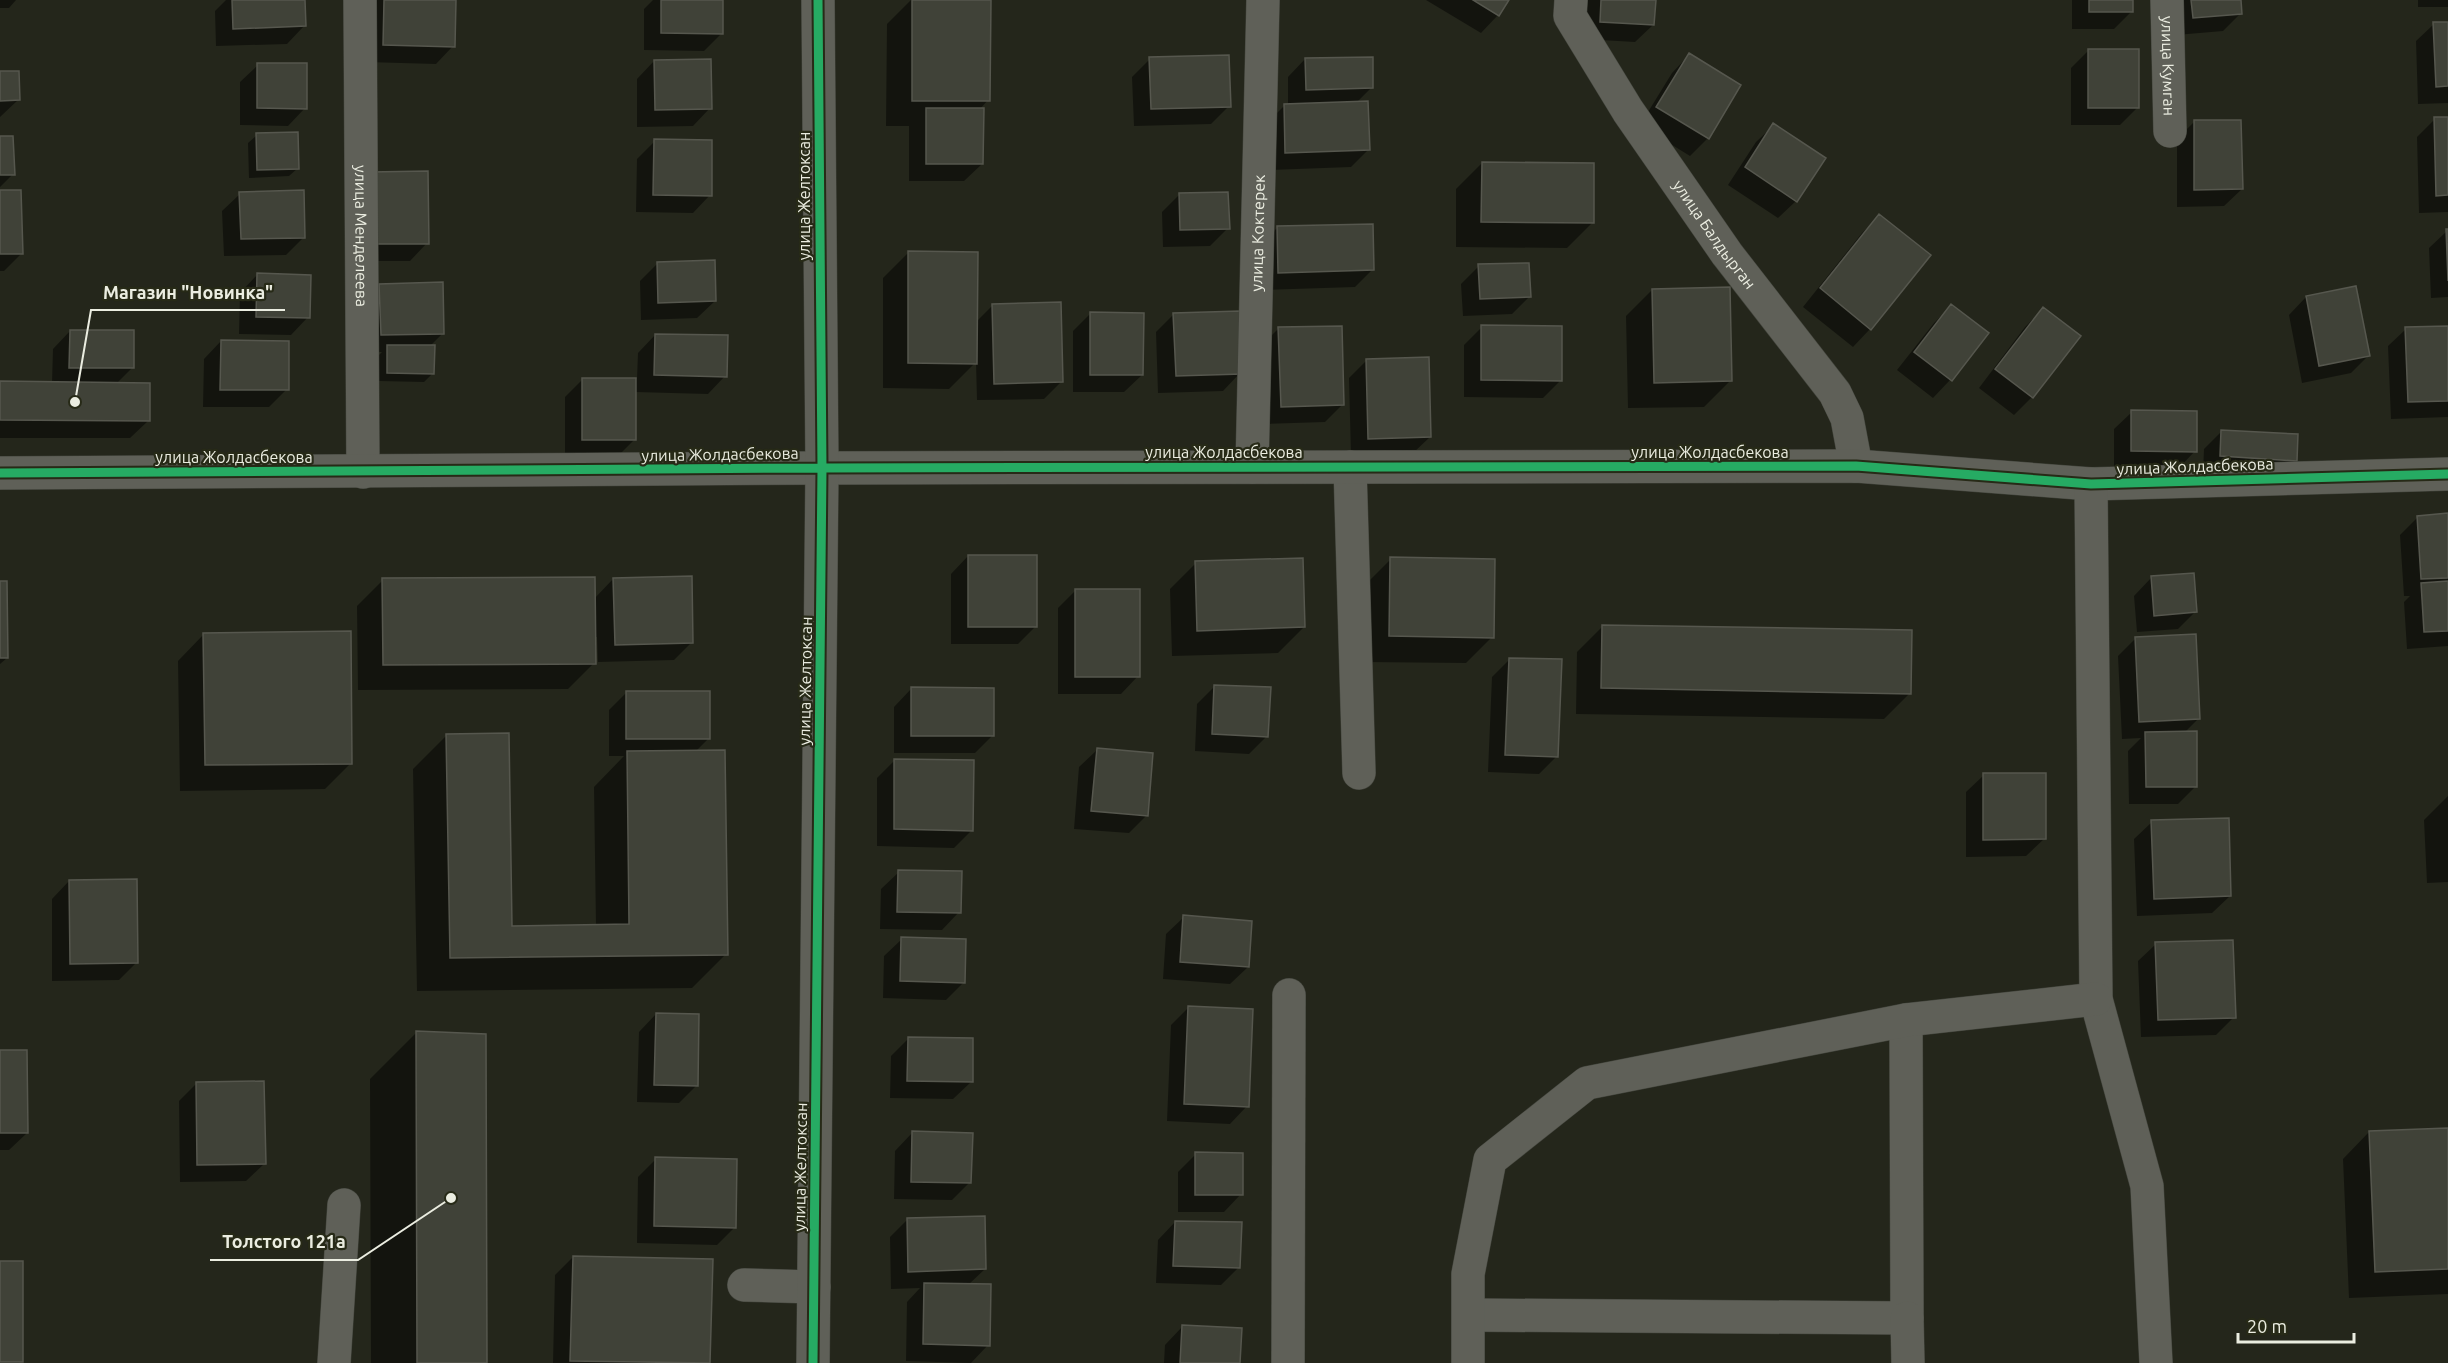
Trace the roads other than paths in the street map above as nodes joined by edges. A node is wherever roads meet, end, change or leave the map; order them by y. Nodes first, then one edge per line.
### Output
1 (360, 0) edge
2 (818, 0) edge
3 (1263, 0) edge
4 (1571, 0) edge
5 (2167, 0) edge
6 (2170, 131) dead end
7 (1856, 466) junction
8 (1252, 467) junction
9 (1350, 467) junction
10 (822, 468) junction
11 (0, 472) edge
12 (363, 472) junction
13 (2448, 474) edge
14 (2091, 484) junction
15 (1359, 773) dead end
16 (1289, 995) dead end
17 (2096, 999) junction
18 (1906, 1020) junction
19 (344, 1205) dead end
20 (744, 1285) dead end
21 (814, 1287) junction
22 (1470, 1315) junction
23 (1907, 1318) junction
24 (334, 1363) edge
25 (813, 1363) edge
26 (1288, 1363) edge
27 (1468, 1363) edge
28 (1908, 1363) edge
29 (2156, 1363) edge

1 - 12 street, улица Менделеева
2 - 10 street, улица Желтоксан
3 - 8 street, улица Коктерек
4 - 7 street, улица Балдырган
5 - 6 street, улица Кумган
7 - 9 street, улица Жолдасбекова
7 - 14 street, улица Жолдасбекова
8 - 9 street, улица Жолдасбекова
8 - 10 street, улица Жолдасбекова
9 - 15 street
10 - 12 street, улица Жолдасбекова
10 - 21 street, улица Желтоксан
11 - 12 street, улица Жолдасбекова
13 - 14 street, улица Жолдасбекова
14 - 17 street
16 - 26 street
17 - 18 street
17 - 29 street
18 - 22 street
18 - 23 street
19 - 24 street
20 - 21 street
21 - 25 street, улица Желтоксан
22 - 23 street
22 - 27 street
23 - 28 street

